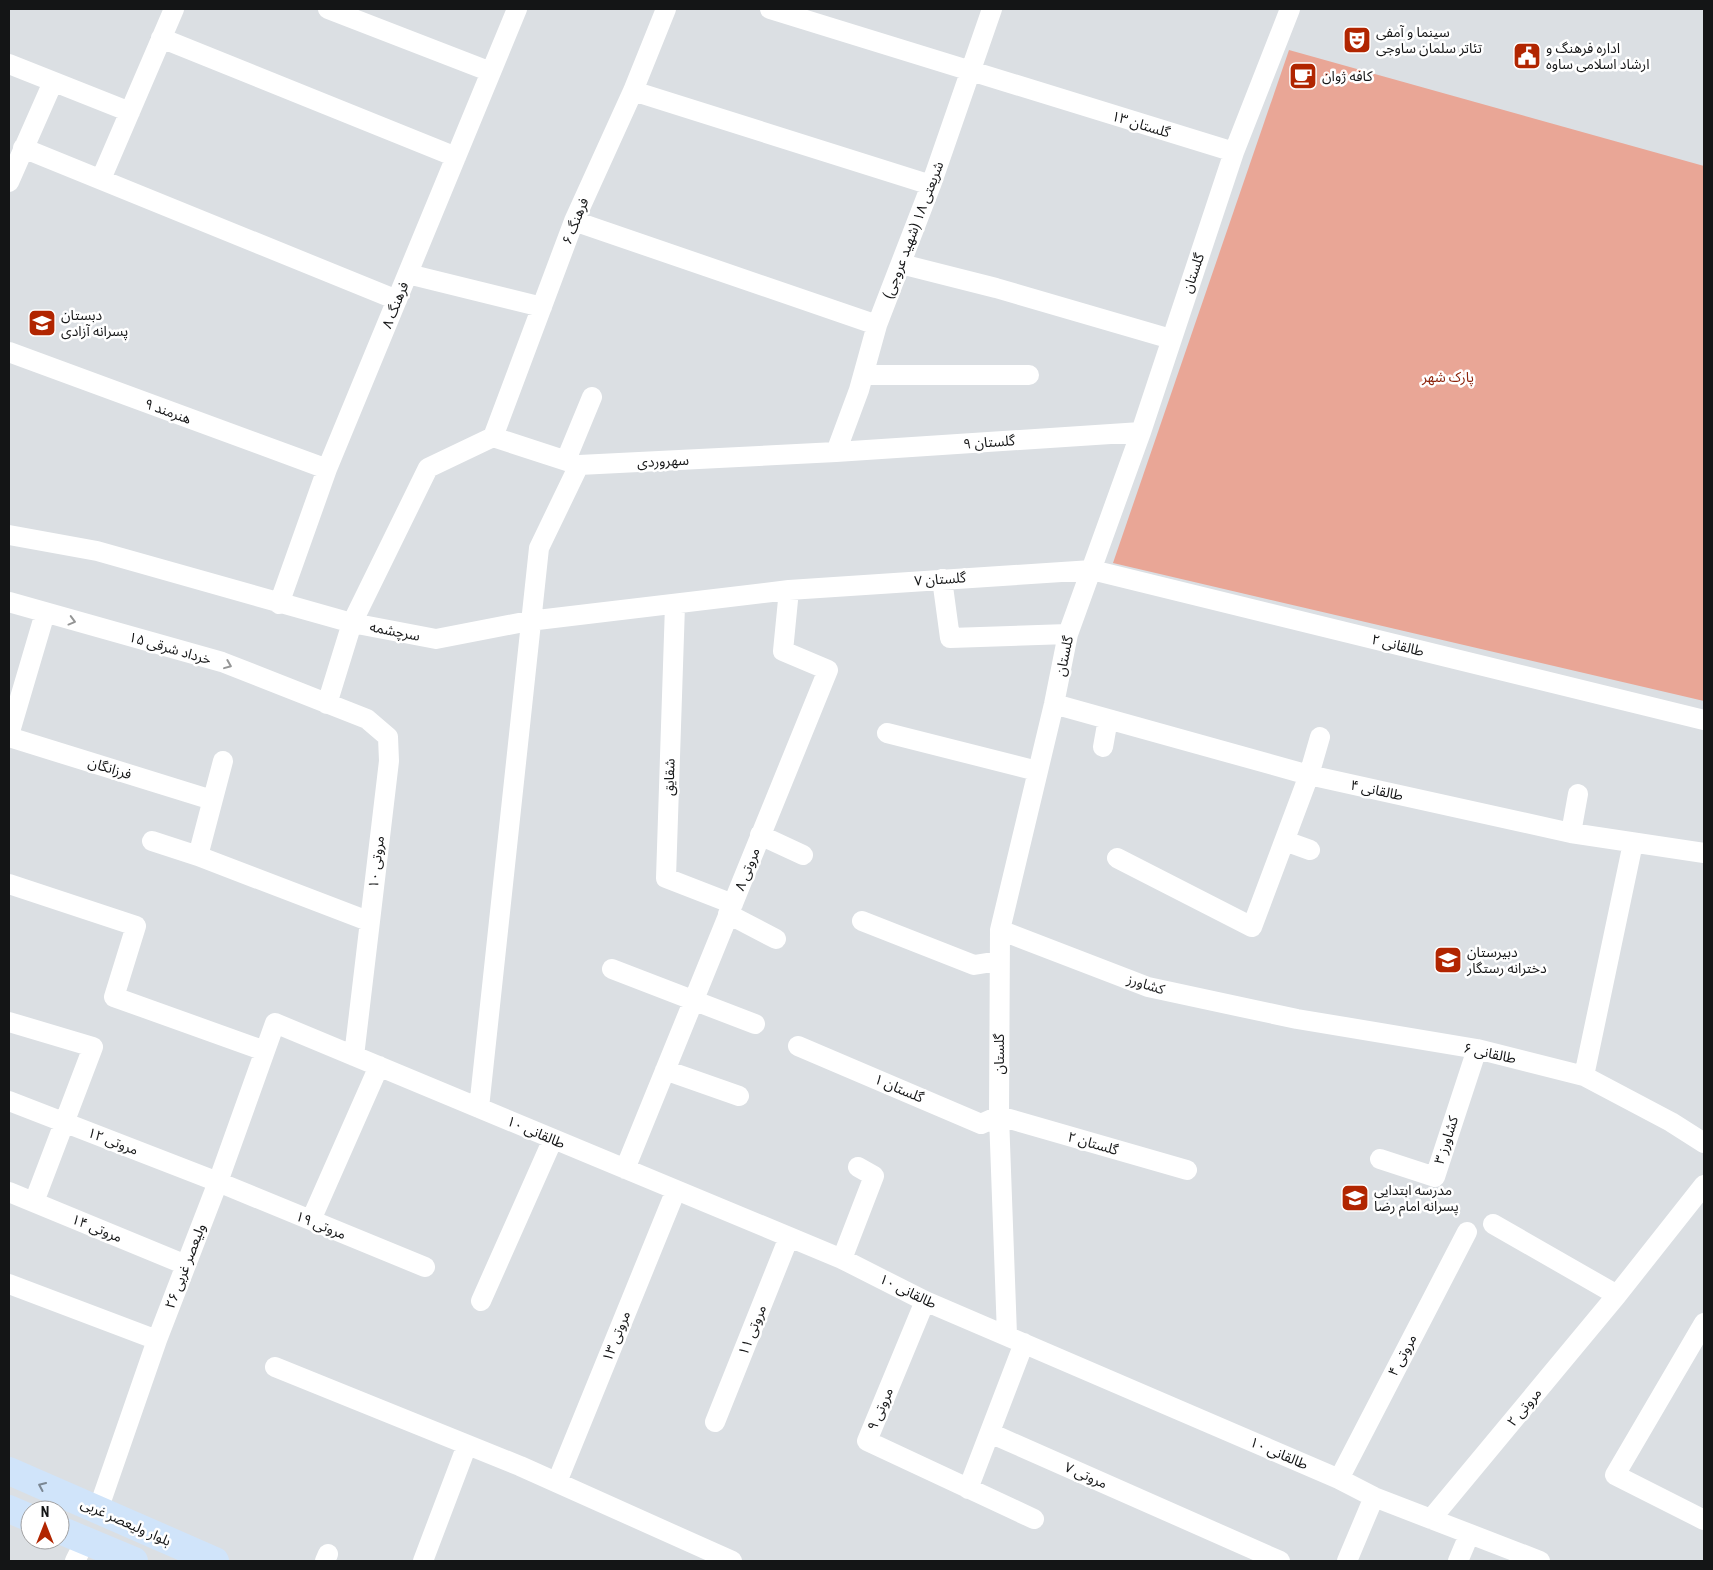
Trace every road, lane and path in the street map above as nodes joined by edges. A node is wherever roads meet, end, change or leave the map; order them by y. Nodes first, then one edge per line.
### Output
1 (174, 9) edge
2 (328, 9) edge
3 (517, 9) edge
4 (666, 9) edge
5 (770, 9) edge
6 (992, 9) edge
7 (1290, 9) edge
8 (161, 38) junction
9 (9, 64) edge
10 (491, 72) junction
11 (970, 72) junction
12 (52, 82) junction
13 (633, 91) junction
14 (130, 112) junction
15 (23, 148) junction
16 (1234, 152) junction
17 (456, 157) junction
18 (101, 179) junction
19 (9, 182) edge
20 (931, 185) junction
21 (574, 220) junction
22 (901, 264) junction
23 (408, 274) junction
24 (397, 300) junction
25 (542, 307) junction
26 (877, 325) junction
27 (1171, 339) junction
28 (9, 352) edge
29 (863, 375) junction
30 (1029, 375) dead end
31 (592, 397) dead end
32 (1141, 432) junction
33 (493, 437) junction
34 (836, 452) junction
35 (573, 462) junction
36 (328, 469) junction
37 (9, 534) edge
38 (1092, 570) junction
39 (942, 579) junction
40 (789, 590) junction
41 (9, 602) edge
42 (279, 604) junction
43 (675, 605) junction
44 (45, 613) junction
45 (530, 621) junction
46 (352, 623) junction
47 (1068, 634) junction
48 (328, 704) junction
49 (1054, 704) junction
50 (1108, 719) junction
51 (1704, 720) edge
52 (887, 733) dead end
53 (9, 736) edge
54 (1320, 737) dead end
55 (1103, 747) dead end
56 (223, 761) dead end
57 (1037, 771) junction
58 (1309, 775) junction
59 (1578, 794) dead end
60 (212, 800) junction
61 (1571, 833) junction
62 (760, 835) junction
63 (152, 841) dead end
64 (1285, 841) junction
65 (1633, 843) junction
66 (1310, 850) dead end
67 (1704, 853) edge
68 (803, 855) dead end
69 (198, 856) junction
70 (1117, 858) dead end
71 (9, 884) edge
72 (730, 909) junction
73 (368, 921) junction
74 (862, 921) dead end
75 (1000, 930) junction
76 (776, 939) dead end
77 (999, 961) junction
78 (612, 969) dead end
79 (693, 1001) junction
80 (1298, 1018) joint
81 (9, 1022) edge
82 (275, 1023) joint
83 (755, 1024) dead end
84 (798, 1046) dead end
85 (1477, 1049) junction
86 (265, 1051) junction
87 (354, 1056) junction
88 (379, 1066) junction
89 (665, 1070) junction
90 (1584, 1076) junction
91 (739, 1096) dead end
92 (9, 1101) edge
93 (479, 1108) junction
94 (998, 1116) junction
95 (64, 1122) junction
96 (1671, 1122) junction
97 (1704, 1128) edge
98 (553, 1139) junction
99 (1704, 1143) edge
100 (1380, 1159) dead end
101 (858, 1167) dead end
102 (625, 1169) junction
103 (1187, 1170) dead end
104 (218, 1182) junction
105 (1704, 1185) edge
106 (676, 1190) junction
107 (9, 1192) edge
108 (34, 1202) junction
109 (311, 1220) junction
110 (1493, 1224) dead end
111 (1467, 1232) dead end
112 (789, 1237) junction
113 (842, 1259) junction
114 (186, 1265) junction
115 (425, 1267) dead end
116 (9, 1284) edge
117 (1617, 1295) junction
118 (925, 1300) junction
119 (482, 1301) dead end
120 (1704, 1323) edge
121 (1016, 1339) junction
122 (157, 1340) junction
123 (275, 1368) dead end
124 (715, 1422) dead end
125 (990, 1434) junction
126 (467, 1445) junction
127 (9, 1471) edge
128 (1339, 1479) junction
129 (557, 1482) junction
130 (968, 1489) junction
131 (1374, 1497) junction
132 (98, 1510) junction
133 (1034, 1519) dead end
134 (1431, 1519) junction
135 (1704, 1520) edge
136 (1469, 1535) junction
137 (70, 1540) edge
138 (80, 1551) edge
139 (134, 1561) edge
140 (215, 1561) edge
141 (423, 1561) edge
142 (732, 1561) edge
143 (1280, 1561) edge
144 (1347, 1561) edge
145 (1458, 1561) edge
146 (1540, 1561) edge

1 - 8 street
2 - 10 street
3 - 10 street, فرهنگ ۸
4 - 13 street, فرهنگ ۶
5 - 11 street, گلستان ۱۳
6 - 11 street, شریعتی ۱۸ (شهید عروجی)
7 - 16 street, گلستان
8 - 14 street
8 - 17 street
9 - 12 street
10 - 17 street, فرهنگ ۸
11 - 16 street, گلستان ۱۳
11 - 20 street, شریعتی ۱۸ (شهید عروجی)
12 - 14 street
12 - 15 street
13 - 20 street
13 - 21 street, فرهنگ ۶
14 - 18 street
15 - 18 street
15 - 19 street
16 - 27 street, گلستان
17 - 23 street, فرهنگ ۸
18 - 24 street
20 - 22 street, شریعتی ۱۸ (شهید عروجی)
21 - 25 street, فرهنگ ۶
21 - 26 street
22 - 26 street, شریعتی ۱۸ (شهید عروجی)
22 - 27 street
23 - 24 street, فرهنگ ۸
23 - 25 street
24 - 36 street, فرهنگ ۸
25 - 33 street, فرهنگ ۶
26 - 29 street, شریعتی ۱۸ (شهید عروجی)
27 - 32 street, گلستان
28 - 36 street, هنرمند ۹
29 - 30 street
29 - 34 street, شریعتی ۱۸ (شهید عروجی)
31 - 35 street
32 - 34 street, گلستان ۹
32 - 38 street, گلستان
33 - 35 street, سهروردی
33 - 46 street
34 - 35 street, سهروردی
35 - 45 street
36 - 42 street, فرهنگ ۸
37 - 42 street, سرچشمه
38 - 39 street, گلستان ۷
38 - 47 street, گلستان
38 - 51 street, طالقانی ۲
39 - 40 street, گلستان ۷
39 - 47 street
40 - 43 street, سرچشمه
40 - 62 street, مروتی ۸
41 - 44 street, ۱۵ خرداد شرقی
42 - 46 street, سرچشمه
43 - 45 street, سرچشمه
43 - 72 street, شقایق
44 -> 48 street, ۱۵ خرداد شرقی
44 - 53 street
45 - 46 street, سرچشمه
45 - 93 street
46 - 48 street
47 - 49 street, گلستان
48 - 73 street, مروتی ۱۰
49 - 50 street, طالقانی ۴
49 - 57 street, گلستان
50 - 55 street
50 - 58 street, طالقانی ۴
52 - 57 street
53 - 60 street, فرزانگان
54 - 58 street
56 - 60 street
57 - 75 street, گلستان
58 - 61 street, طالقانی ۴
58 - 64 street
59 - 61 street
60 - 69 street
61 - 65 street, طالقانی ۴
62 - 68 street
62 - 72 street, مروتی ۸
63 - 69 street
64 - 66 street
64 - 70 street
65 - 67 street, طالقانی ۴
65 - 90 street
69 - 73 street
71 - 86 street
72 - 76 street
72 - 79 street, مروتی ۸
73 - 87 street, مروتی ۱۰
74 - 77 street
75 - 77 street, گلستان
75 - 80 street, کشاورز
77 - 94 street, گلستان
78 - 79 street
79 - 83 street
79 - 89 street, مروتی ۸
80 - 85 street, طالقانی ۶
81 - 95 street
82 - 86 street, ولیعصر غربی ۲۶
82 - 87 street, طالقانی ۱۰
84 - 94 street, گلستان ۱
85 - 90 street, طالقانی ۶
85 - 100 street, کشاورز ۳
86 - 104 street, ولیعصر غربی ۲۶
87 - 88 street, طالقانی ۱۰
88 - 93 street, طالقانی ۱۰
88 - 109 street
89 - 91 street
89 - 102 street, مروتی ۸
90 - 96 street, طالقانی ۶
92 - 95 street, مروتی ۱۲
93 - 98 street, طالقانی ۱۰
94 - 103 street, گلستان ۲
94 - 121 street, گلستان
95 - 104 street, مروتی ۱۲
95 - 108 street
96 - 97 street, طالقانی ۶
96 - 99 street, طالقانی ۶
98 - 102 street, طالقانی ۱۰
98 - 119 street
101 - 113 street
102 - 106 street, طالقانی ۱۰
104 - 109 street, مروتی ۱۹
104 - 114 street, ولیعصر غربی ۲۶
105 - 117 street, مروتی ۲
106 - 112 street, طالقانی ۱۰
106 - 129 street, مروتی ۱۳
107 - 108 street, مروتی ۱۴
108 - 114 street, مروتی ۱۴
109 - 115 street, مروتی ۱۹
110 - 117 street
111 - 128 street, مروتی ۴
112 - 113 street, طالقانی ۱۰
112 - 124 street, مروتی ۱۱
113 - 118 street, طالقانی ۱۰
114 - 122 street, ولیعصر غربی ۲۶
116 - 122 street
117 - 134 street, مروتی ۲
118 - 121 street, طالقانی ۱۰
118 - 130 street, مروتی ۹
120 - 135 street
121 - 125 street
121 - 128 street, طالقانی ۱۰
122 - 132 street, ولیعصر غربی ۲۶
123 - 126 street
125 - 130 street
125 - 143 street, مروتی ۷
126 - 129 street
126 - 141 street
132 -> 127 street, بلوار ولیعصر غربی
128 - 131 street, طالقانی ۱۰
129 - 142 street
130 - 133 street
131 - 134 street, طالقانی ۱۰
131 - 144 street
132 - 138 street
132 - 140 street, بلوار ولیعصر غربی
134 - 136 street, طالقانی ۱۰
136 - 145 street
136 - 146 street, طالقانی ۱۰
137 - 138 street
138 - 139 street

